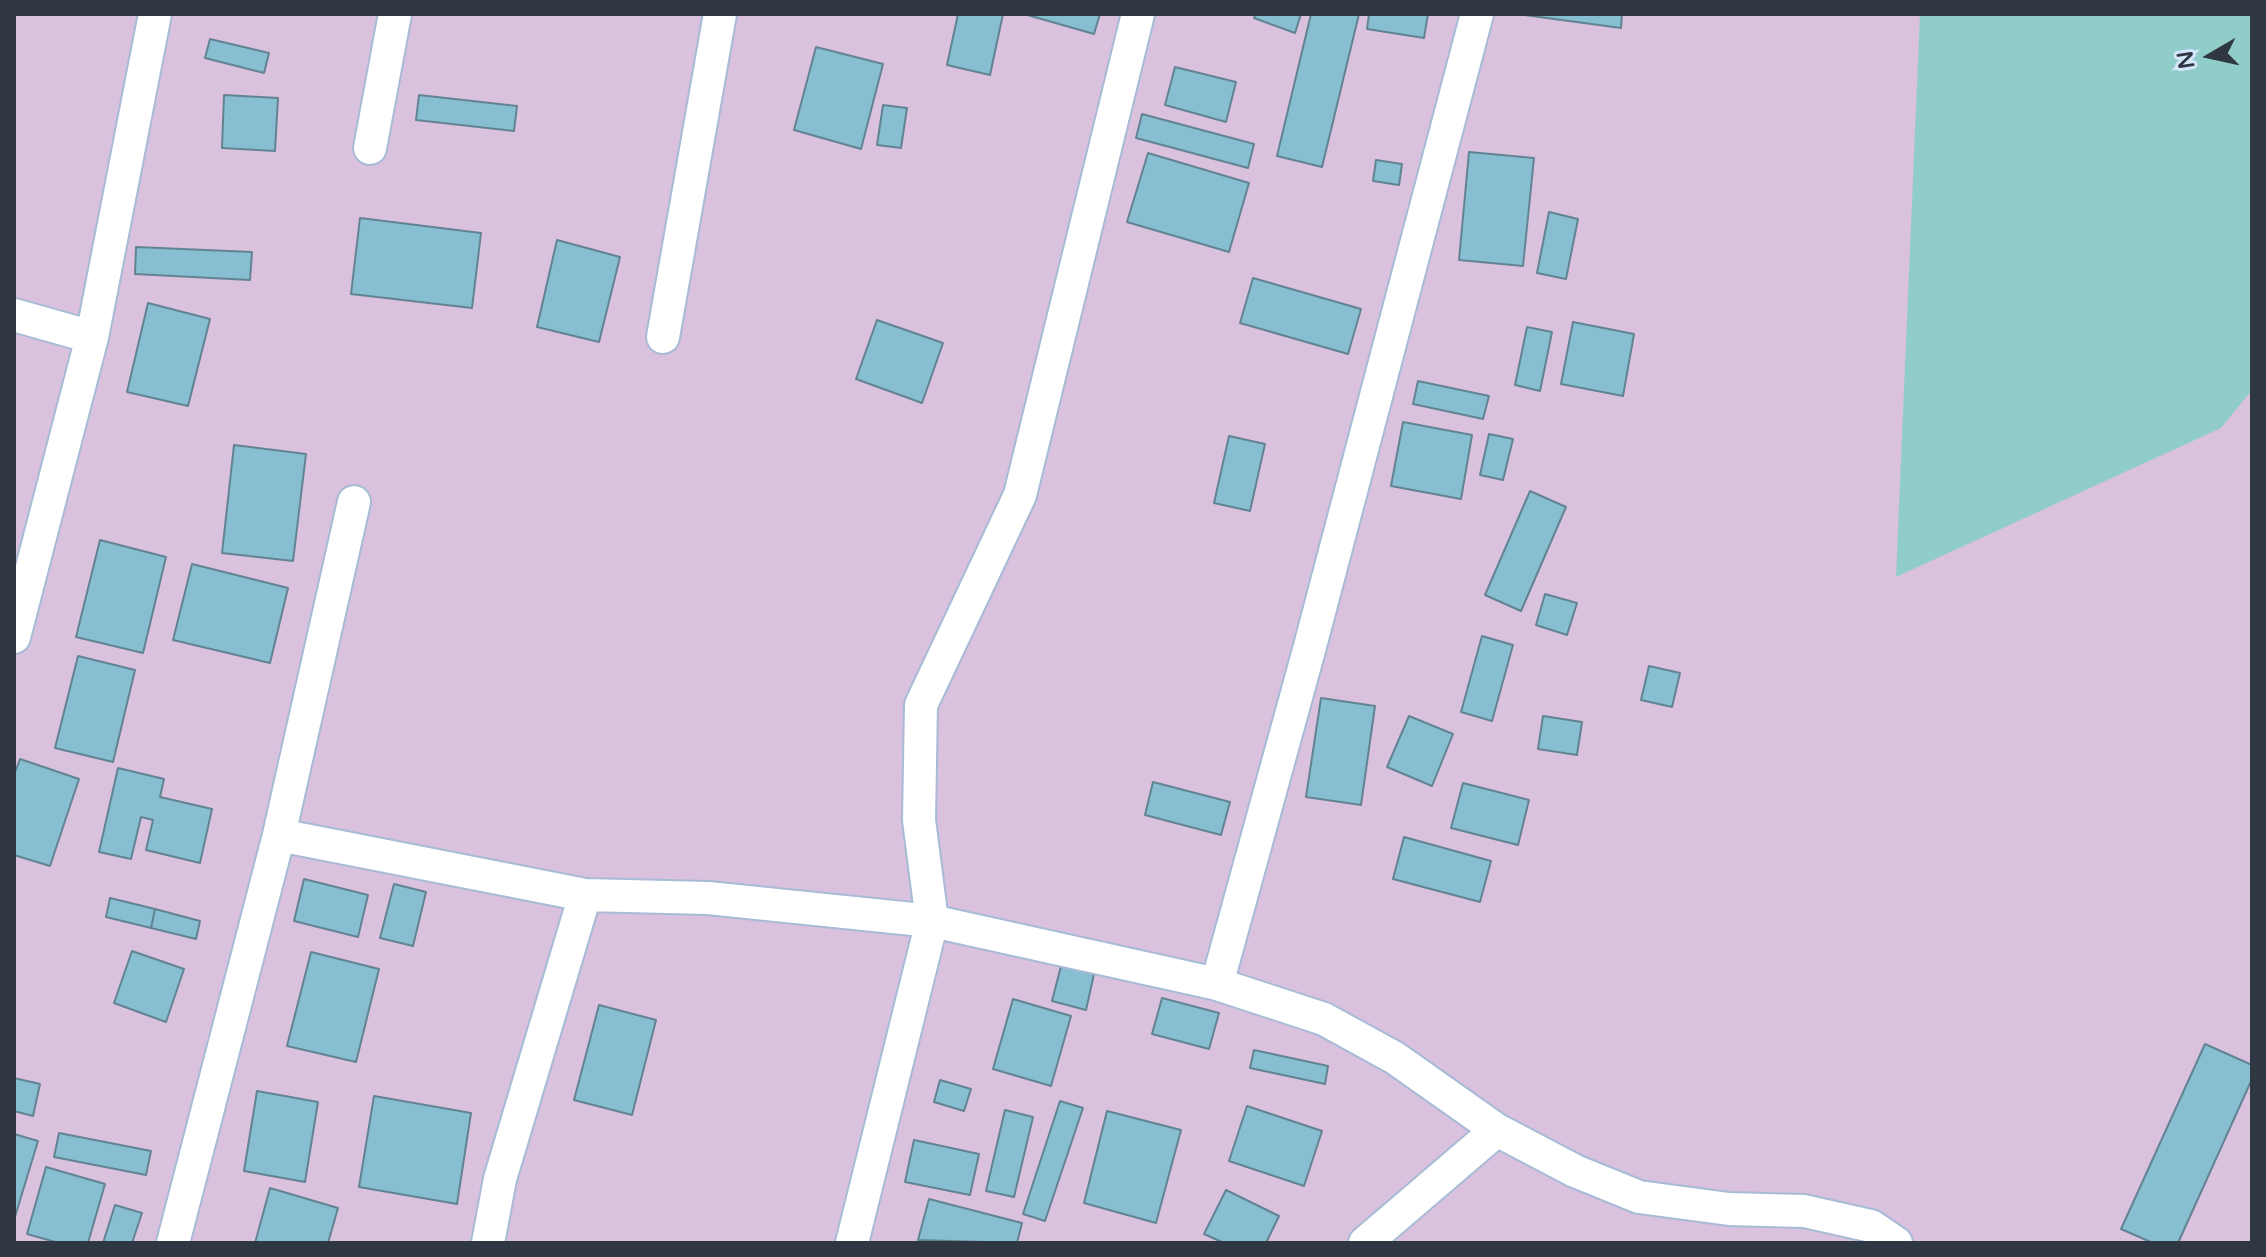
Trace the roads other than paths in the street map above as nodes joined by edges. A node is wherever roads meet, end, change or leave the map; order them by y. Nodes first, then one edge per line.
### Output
1 (155, 14) edge
2 (395, 14) edge
3 (720, 14) edge
4 (1138, 14) edge
5 (1477, 14) edge
6 (370, 148) dead end
7 (14, 315) edge
8 (92, 337) junction
9 (663, 337) dead end
10 (354, 502) dead end
11 (14, 637) edge
12 (279, 835) junction
13 (585, 895) junction
14 (932, 921) junction
15 (1217, 984) junction
16 (1497, 1130) junction
17 (173, 1243) edge
18 (488, 1243) edge
19 (852, 1243) edge
20 (1365, 1243) edge
21 (1896, 1243) edge

1 - 8 street
2 - 6 street
3 - 9 street
4 - 14 street
5 - 15 street
7 - 8 street
8 - 11 street
10 - 12 street
12 - 13 street
12 - 17 street
13 - 14 street
13 - 18 street
14 - 15 street
14 - 19 street
15 - 16 street
16 - 20 street
16 - 21 street

